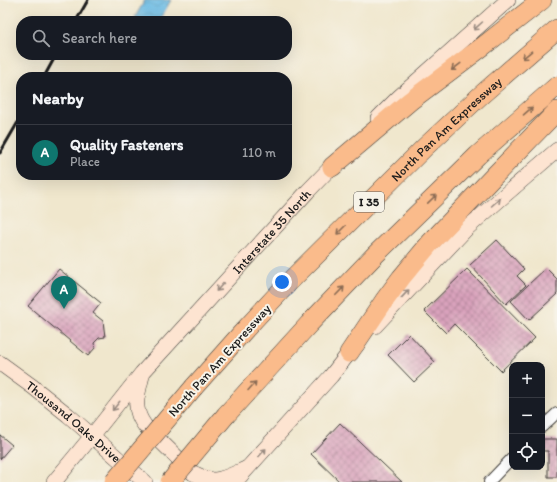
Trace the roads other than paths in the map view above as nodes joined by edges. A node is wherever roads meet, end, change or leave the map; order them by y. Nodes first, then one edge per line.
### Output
1 (508, 0) edge
2 (542, 0) edge
3 (557, 29) edge
4 (557, 86) edge
5 (557, 111) edge
6 (557, 150) edge
7 (332, 167) junction
8 (349, 353) junction
9 (0, 363) edge
10 (142, 373) junction
11 (557, 413) edge
12 (545, 424) edge
13 (92, 436) junction
14 (509, 461) edge
15 (248, 468) junction
16 (54, 482) edge
17 (114, 482) edge
18 (145, 482) edge
19 (170, 482) edge
20 (235, 482) edge
21 (489, 482) edge

1 -> 7 main road, Interstate 35 North
2 -> 7 highway
3 -> 17 highway, North Pan Am Expressway / I 35, bridge
19 -> 4 highway, bridge
5 - 8 highway
8 -> 6 main road
7 -> 10 main road, Interstate 35 North
15 -> 8 main road
9 - 13 main road, Thousand Oaks Drive
10 -> 13 main road, Interstate 35 North
10 - 15 main road
11 - 12 street
13 - 16 main road, Interstate 35 North
13 - 18 main road, Thousand Oaks Drive
14 - 21 street
15 - 20 main road

